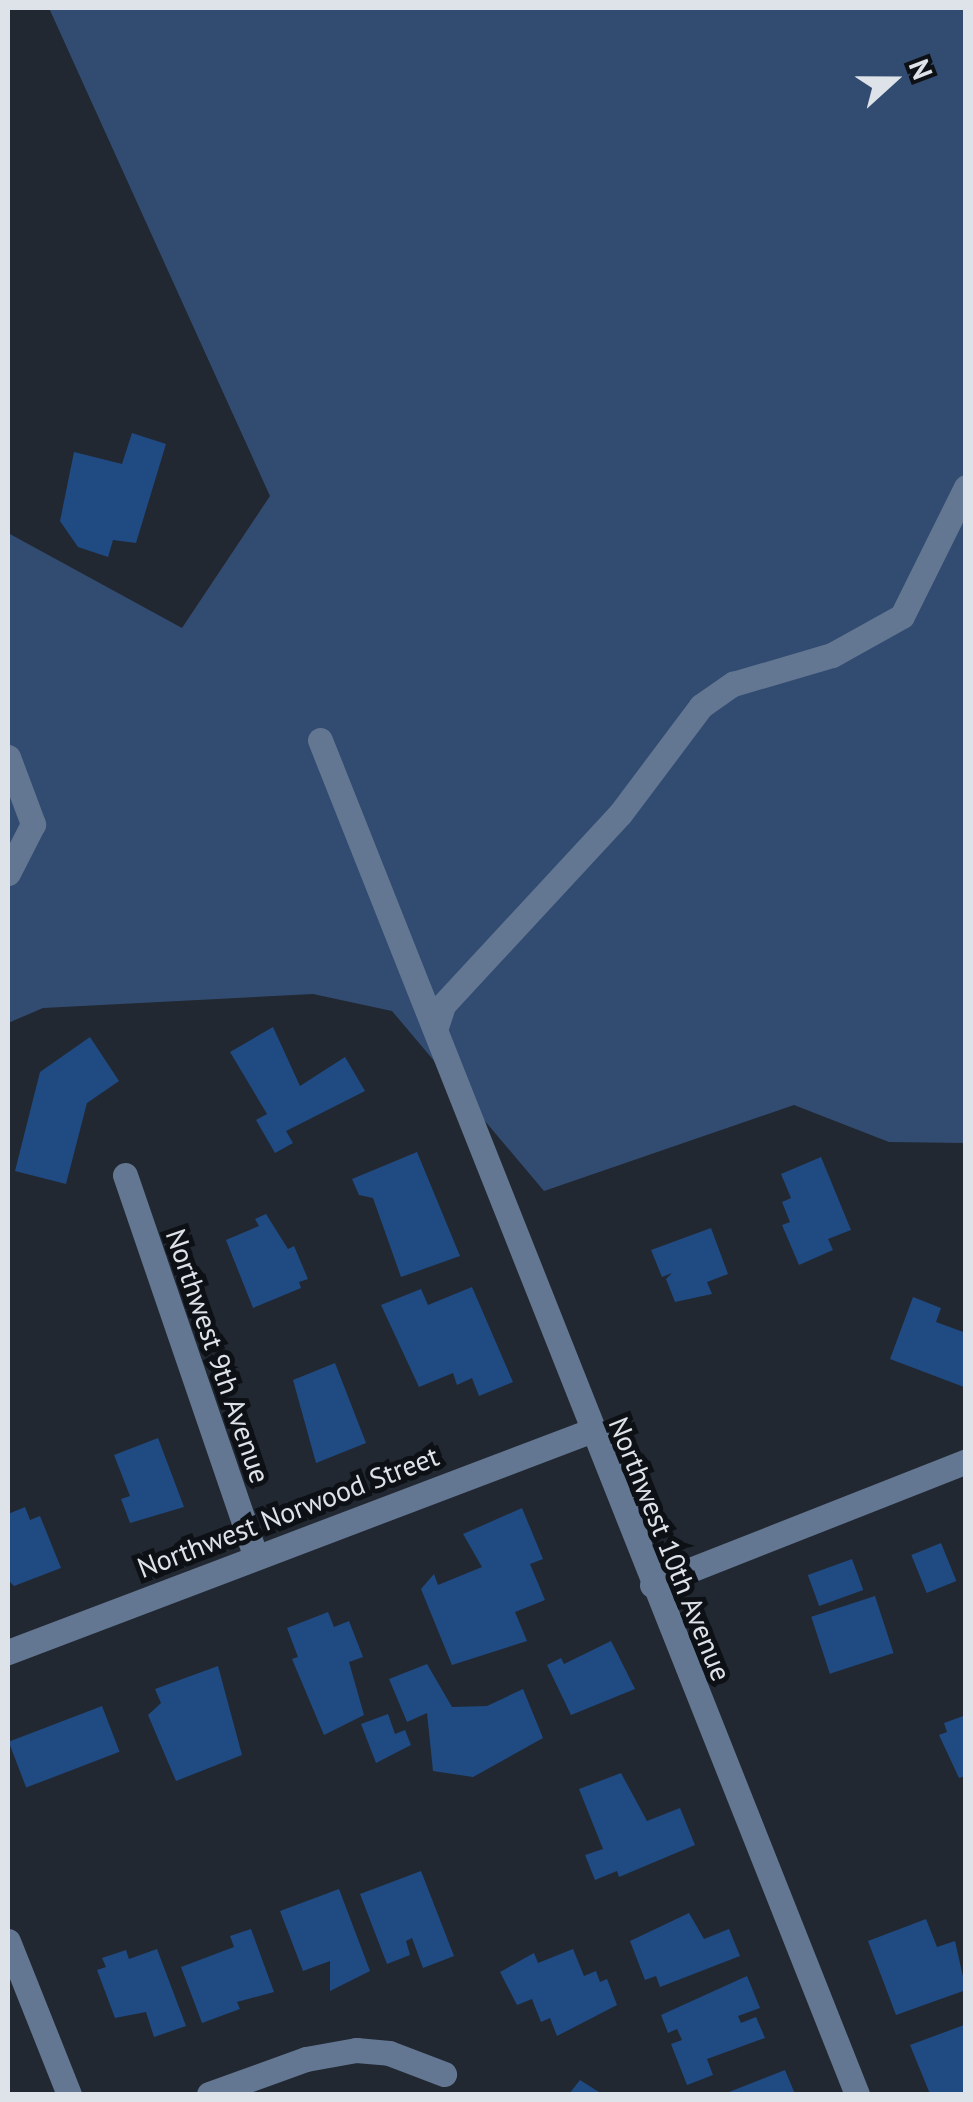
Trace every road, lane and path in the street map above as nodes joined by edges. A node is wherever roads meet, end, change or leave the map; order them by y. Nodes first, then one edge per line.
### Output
1 (966, 487) edge
2 (320, 740) dead end
3 (8, 757) edge
4 (8, 873) edge
5 (437, 1024) junction
6 (126, 1176) dead end
7 (590, 1431) junction
8 (966, 1460) edge
9 (254, 1555) junction
10 (652, 1584) junction
11 (8, 1652) edge
12 (8, 1940) edge
13 (18, 1996) edge
14 (444, 2074) dead end
15 (69, 2094) edge
16 (210, 2094) edge
17 (857, 2094) edge

1 - 5 street
2 - 5 street, Northwest 10th Avenue
3 - 4 street
5 - 7 street, Northwest 10th Avenue
6 - 9 street, Northwest 9th Avenue
7 - 9 street, Northwest Norwood Street
7 - 10 street, Northwest 10th Avenue
8 - 10 street
9 - 11 street, Northwest Norwood Street
10 - 17 street, Northwest 10th Avenue
12 - 13 street
13 - 15 street
14 - 16 street

